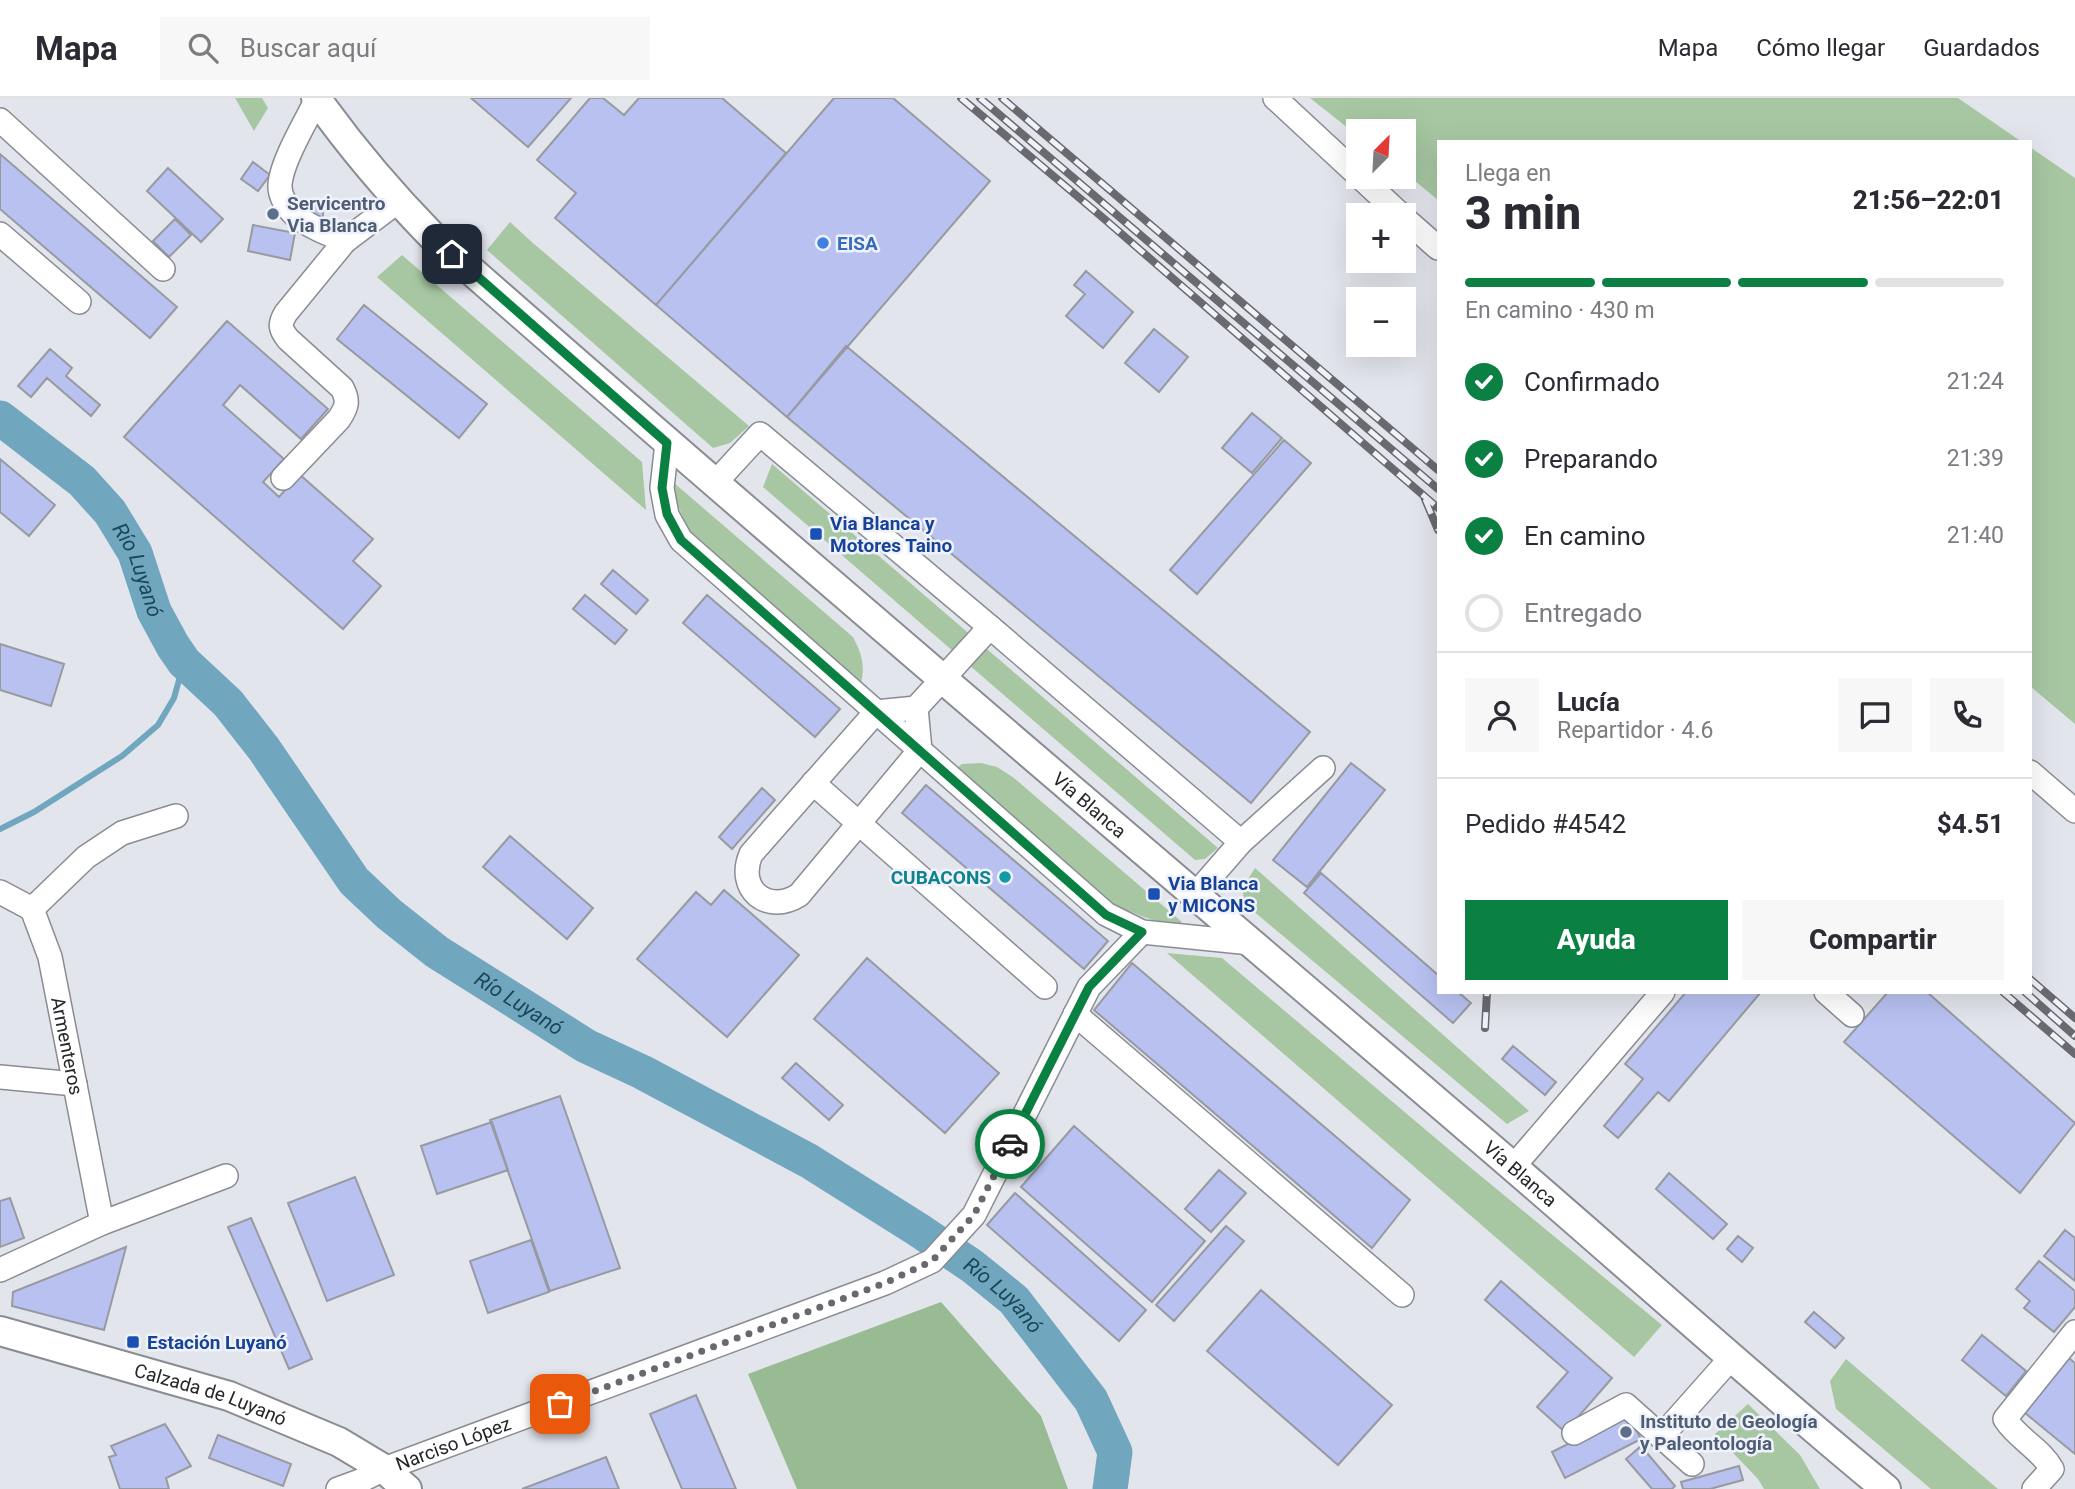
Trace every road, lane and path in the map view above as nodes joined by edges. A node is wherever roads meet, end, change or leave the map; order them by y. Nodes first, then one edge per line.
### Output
1 (316, 98) edge
2 (1275, 98) edge
3 (0, 120) edge
4 (1346, 164) edge
5 (1373, 189) edge
6 (398, 201) junction
7 (1387, 203) edge
8 (1416, 229) edge
9 (0, 234) edge
10 (345, 241) junction
11 (1437, 247) edge
12 (163, 269) dead end
13 (79, 302) dead end
14 (667, 443) junction
15 (283, 478) dead end
16 (714, 484) junction
17 (990, 627) junction
18 (942, 679) junction
19 (916, 708) junction
20 (876, 712) junction
21 (920, 750) junction
22 (1323, 768) dead end
23 (2032, 774) edge
24 (813, 783) junction
25 (2075, 811) edge
26 (176, 816) dead end
27 (859, 823) junction
28 (1241, 842) junction
29 (0, 892) edge
30 (1195, 895) junction
31 (32, 909) junction
32 (1142, 932) junction
33 (1251, 943) junction
34 (1045, 987) dead end
35 (1661, 994) edge
36 (1828, 994) edge
37 (1075, 1014) junction
38 (1852, 1015) dead end
39 (0, 1077) edge
40 (75, 1084) junction
41 (1513, 1167) junction
42 (226, 1176) dead end
43 (102, 1223) junction
44 (0, 1270) edge
45 (1402, 1295) dead end
46 (0, 1331) edge
47 (2075, 1332) edge
48 (1731, 1358) junction
49 (1574, 1433) dead end
50 (1661, 1437) junction
51 (1840, 1451) junction
52 (1692, 1464) dead end
53 (360, 1482) edge
54 (407, 1489) edge
55 (1853, 1489) edge
56 (1886, 1489) edge
57 (2034, 1489) edge

1 - 6 main road, Vía Blanca
1 - 10 street
2 - 4 street
3 - 12 street
5 - 7 street
6 - 10 street
6 - 14 main road, Vía Blanca
8 - 11 street
9 - 13 street
10 - 15 street
14 - 16 main road, Vía Blanca
14 - 20 street
16 - 17 street
16 - 18 main road, Vía Blanca
17 - 18 street
17 - 28 street
18 - 19 street
18 - 30 main road, Vía Blanca
19 - 20 street
19 - 21 street
20 - 21 street
20 - 24 street
21 - 27 street
21 - 32 street
22 - 28 street
23 - 25 street
24 - 27 street
24 - 27 street
26 - 31 street
27 - 34 street
28 - 30 street
29 - 31 street
30 - 33 main road, Vía Blanca
31 - 40 street, Armenteros
32 - 33 street
32 - 37 street, Narciso López
33 - 41 main road, Vía Blanca
35 - 41 street
36 - 38 street
37 - 45 street
37 - 53 street, Narciso López
39 - 40 street
40 - 43 street, Armenteros
41 - 48 main road, Vía Blanca
42 - 43 street
43 - 44 street
46 - 53 main road, Calzada de Luyanó
47 - 57 street
48 - 50 street
48 - 51 main road, Vía Blanca
49 - 50 street
50 - 52 street
51 - 55 main road
51 - 56 main road, Vía Blanca
53 - 54 main road, Calzada de Luyanó

